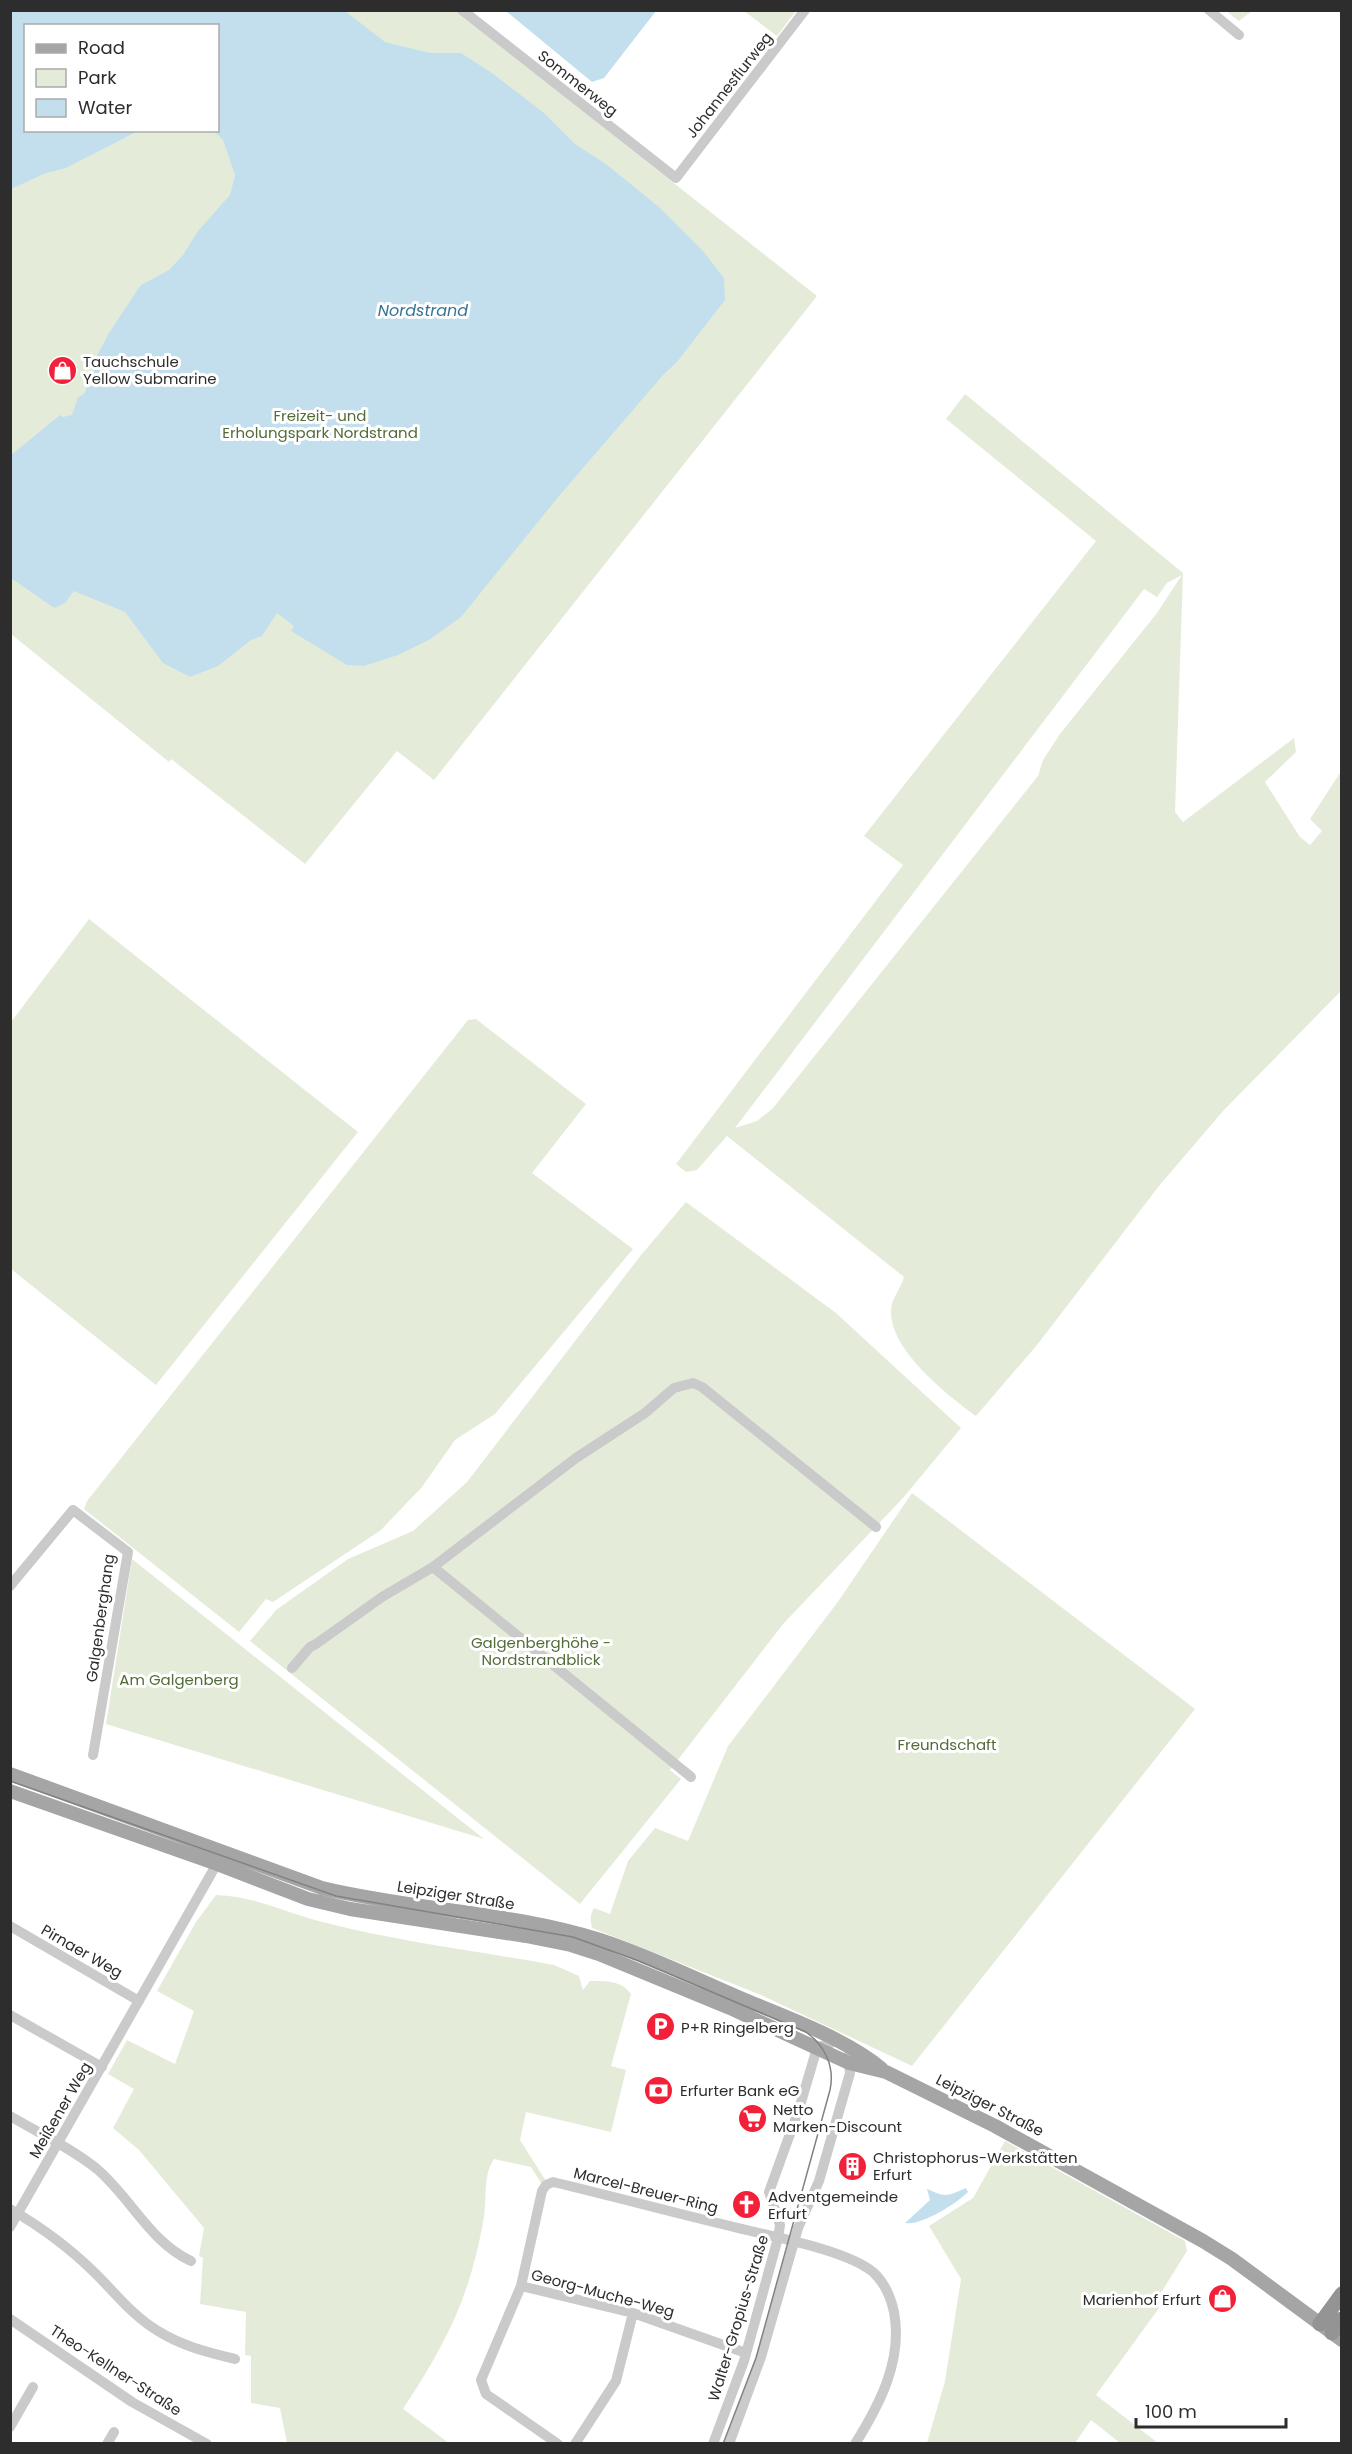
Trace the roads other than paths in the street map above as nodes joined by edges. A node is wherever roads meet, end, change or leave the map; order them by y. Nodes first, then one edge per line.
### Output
1 (462, 10) edge
2 (805, 10) edge
3 (1209, 10) edge
4 (1239, 35) dead end
5 (676, 178) joint
6 (876, 1527) dead end
7 (433, 1567) junction
8 (10, 1586) edge
9 (292, 1668) dead end
10 (93, 1755) dead end
11 (10, 1774) edge
12 (691, 1777) dead end
13 (10, 1791) edge
14 (220, 1858) junction
15 (10, 1926) edge
16 (137, 2004) junction
17 (10, 2014) edge
18 (840, 2043) junction
19 (817, 2048) junction
20 (849, 2063) junction
21 (102, 2067) junction
22 (885, 2072) junction
23 (10, 2116) edge
24 (58, 2143) junction
25 (14, 2211) edge
26 (10, 2227) edge
27 (778, 2238) junction
28 (794, 2241) junction
29 (191, 2261) dead end
30 (521, 2286) junction
31 (1341, 2294) edge
32 (633, 2313) junction
33 (10, 2319) edge
34 (1341, 2319) edge
35 (1331, 2332) edge
36 (746, 2353) junction
37 (235, 2359) dead end
38 (33, 2387) dead end
39 (10, 2427) edge
40 (114, 2432) dead end
41 (107, 2444) edge
42 (207, 2444) edge
43 (558, 2444) edge
44 (575, 2444) edge
45 (713, 2444) edge
46 (729, 2444) edge
47 (855, 2444) edge

1 - 5 street, Sommerweg
2 - 5 street, Johannesflurweg
3 - 4 street
6 - 7 street
7 - 9 street
7 - 12 street
8 - 10 street, Galgenberghang
11 - 14 main road, Leipziger Straße
13 - 14 main road, Leipziger Straße
14 - 16 street, Meißener Weg
14 - 18 main road, Leipziger Straße
14 - 19 main road, Leipziger Straße
15 - 16 street, Pirnaer Weg
16 - 21 street, Meißener Weg
17 - 21 street
18 - 19 street
18 - 20 street, Walter-Gropius-Straße
18 - 22 main road, Leipziger Straße
19 - 20 main road, Leipziger Straße
19 - 27 street, Walter-Gropius-Straße
20 - 22 main road, Leipziger Straße
20 - 28 street, Walter-Gropius-Straße
21 - 24 street, Meißener Weg
22 - 35 main road, Leipziger Straße
23 - 24 street
24 - 25 street, Meißener Weg
24 - 29 street
25 - 26 street, Meißener Weg
25 - 37 street
27 - 28 street, Marcel-Breuer-Ring
27 - 30 street, Marcel-Breuer-Ring
27 - 36 street, Walter-Gropius-Straße
28 - 46 street, Walter-Gropius-Straße
28 - 47 street, Marcel-Breuer-Ring
30 - 32 street, Georg-Muche-Weg
30 - 43 street, Marcel-Breuer-Ring
31 - 35 highway
32 - 36 street, Georg-Muche-Weg
32 - 44 street
33 - 42 street, Theo-Kellner-Straße
34 - 35 highway
36 - 45 street, Walter-Gropius-Straße
38 - 39 street
40 - 41 street

